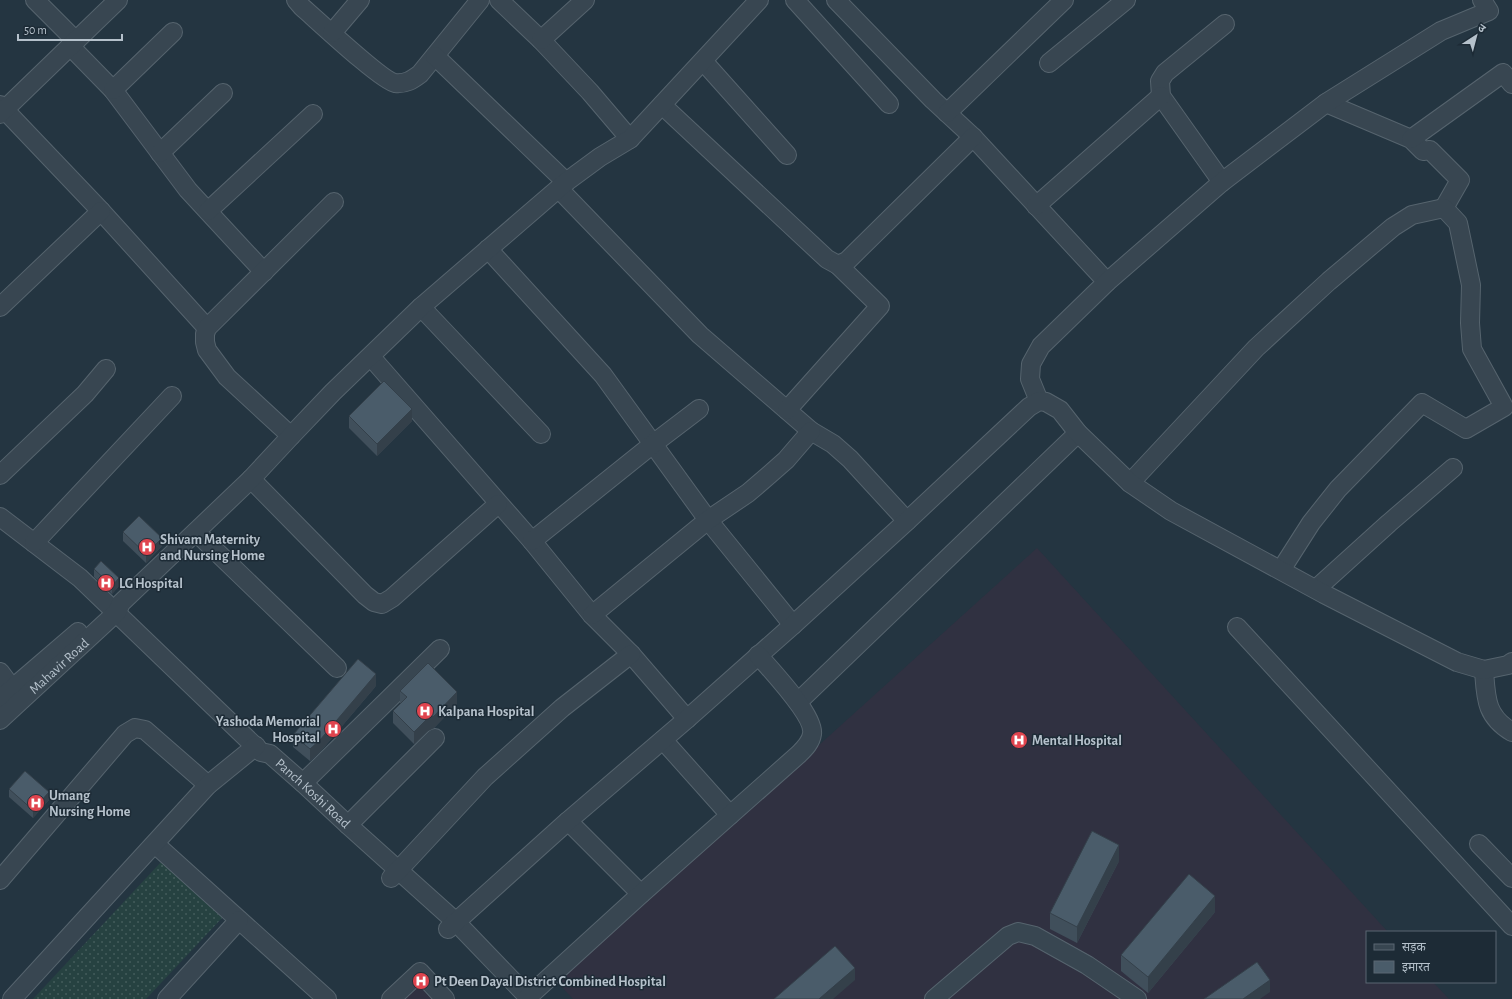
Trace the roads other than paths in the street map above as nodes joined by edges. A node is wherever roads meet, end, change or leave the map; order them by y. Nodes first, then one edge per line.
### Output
1 (35, 0) edge
2 (118, 0) edge
3 (296, 0) edge
4 (360, 0) edge
5 (480, 0) edge
6 (499, 0) edge
7 (585, 0) edge
8 (759, 0) edge
9 (795, 0) edge
10 (836, 0) edge
11 (1064, 0) edge
12 (1126, 0) edge
13 (1482, 0) edge
14 (1225, 24) dead end
15 (173, 32) dead end
16 (332, 33) junction
17 (541, 40) junction
18 (73, 43) junction
19 (434, 56) junction
20 (703, 61) junction
21 (1049, 63) dead end
22 (1512, 84) edge
23 (113, 90) junction
24 (223, 93) dead end
25 (1161, 96) junction
26 (889, 104) dead end
27 (1326, 104) junction
28 (662, 105) junction
29 (2, 110) edge
30 (946, 113) junction
31 (313, 114) dead end
32 (972, 137) junction
33 (630, 139) junction
34 (1411, 139) junction
35 (160, 152) junction
36 (787, 155) dead end
37 (1222, 182) junction
38 (562, 185) junction
39 (334, 202) dead end
40 (1036, 206) junction
41 (1444, 208) junction
42 (101, 211) junction
43 (208, 211) junction
44 (488, 249) junction
45 (838, 265) junction
46 (264, 272) junction
47 (1107, 282) junction
48 (0, 307) edge
49 (421, 307) junction
50 (207, 328) junction
51 (371, 357) junction
52 (106, 369) dead end
53 (172, 396) dead end
54 (1039, 401) junction
55 (699, 409) dead end
56 (787, 410) junction
57 (811, 431) junction
58 (1078, 433) junction
59 (541, 434) dead end
60 (291, 436) junction
61 (653, 444) junction
62 (1454, 468) dead end
63 (0, 475) edge
64 (251, 479) junction
65 (1130, 483) junction
66 (498, 504) junction
67 (0, 517) edge
68 (708, 520) junction
69 (907, 521) junction
70 (196, 532) junction
71 (532, 541) junction
72 (34, 543) junction
73 (1280, 570) junction
74 (1316, 589) junction
75 (116, 607) junction
76 (592, 615) junction
77 (793, 625) junction
78 (1237, 627) dead end
79 (440, 648) dead end
80 (631, 654) junction
81 (758, 655) junction
82 (1512, 662) edge
83 (337, 668) dead end
84 (1484, 670) junction
85 (0, 672) edge
86 (6, 693) edge
87 (798, 702) junction
88 (687, 719) junction
89 (0, 720) edge
90 (1512, 732) edge
91 (435, 738) dead end
92 (662, 740) junction
93 (258, 749) junction
94 (304, 783) junction
95 (208, 785) junction
96 (730, 815) junction
97 (568, 821) junction
98 (348, 825) junction
99 (155, 844) junction
100 (1479, 844) dead end
101 (394, 874) junction
102 (1512, 878) edge
103 (0, 880) edge
104 (641, 894) junction
105 (239, 920) junction
106 (452, 926) junction
107 (1512, 926) edge
108 (175, 996) edge
109 (524, 998) edge
110 (12, 999) edge
111 (327, 999) edge
112 (391, 999) edge
113 (445, 999) edge
114 (934, 999) edge
115 (1137, 999) edge

1 - 18 street
2 - 18 street
3 - 16 street
4 - 16 street
5 - 19 street
6 - 17 street
7 - 17 street
8 - 20 street
9 - 26 street
10 - 30 street
11 - 30 street
12 - 21 street
13 - 27 street
14 - 25 street
15 - 23 street
16 - 19 street
17 - 33 street
18 - 23 street
18 - 29 street
19 - 38 street
20 - 28 street
20 - 36 street
22 - 34 street
23 - 35 street
24 - 35 street
25 - 37 street
25 - 40 street
27 - 34 street
27 - 37 street
28 - 33 street
28 - 45 street
29 - 42 street
30 - 32 street
31 - 43 street
32 - 40 street
32 - 45 street
33 - 38 street
34 - 41 street
35 - 43 street
37 - 47 street
38 - 44 street
38 - 56 street
39 - 46 street
40 - 47 street
41 - 65 street
41 - 73 street
42 - 48 street
42 - 50 street
43 - 46 street
44 - 49 street
44 - 61 street
45 - 56 street
46 - 50 street
47 - 54 street
49 - 51 street
49 - 59 street
50 - 60 street
51 - 60 street
51 - 66 street
52 - 63 street
53 - 72 street
54 - 58 street
54 - 69 street
55 - 61 street
56 - 57 street
57 - 68 street
57 - 69 street
58 - 65 street
58 - 87 street
60 - 64 street
61 - 68 street
61 - 71 street
62 - 74 street
64 - 66 street
64 - 70 street
65 - 73 street
66 - 71 street
67 - 72 street, Panch Koshi Road
68 - 76 street
68 - 77 street
69 - 77 street
70 - 75 street
70 - 83 street
71 - 76 street
72 - 75 street, Panch Koshi Road
73 - 74 street
74 - 84 street
75 - 86 street
75 - 89 street, Mahavir Road
75 - 93 street, Panch Koshi Road
76 - 80 street
77 - 81 street
78 - 107 street
79 - 94 street
80 - 88 street
80 - 101 street
81 - 87 street
81 - 88 street
82 - 84 street
84 - 90 street
85 - 86 street
87 - 96 street
88 - 92 street
91 - 98 street
92 - 96 street
92 - 97 street
93 - 94 street, Panch Koshi Road
93 - 95 street
93 - 101 street
94 - 98 street, Panch Koshi Road
95 - 99 street
95 - 103 street
96 - 104 street
97 - 104 street
97 - 106 street
98 - 101 street, Panch Koshi Road
99 - 105 street
99 - 110 street
100 - 102 street
101 - 106 street, Panch Koshi Road
104 - 109 street
105 - 108 street
105 - 111 street
106 - 109 street, Panch Koshi Road
112 - 113 street
114 - 115 street

